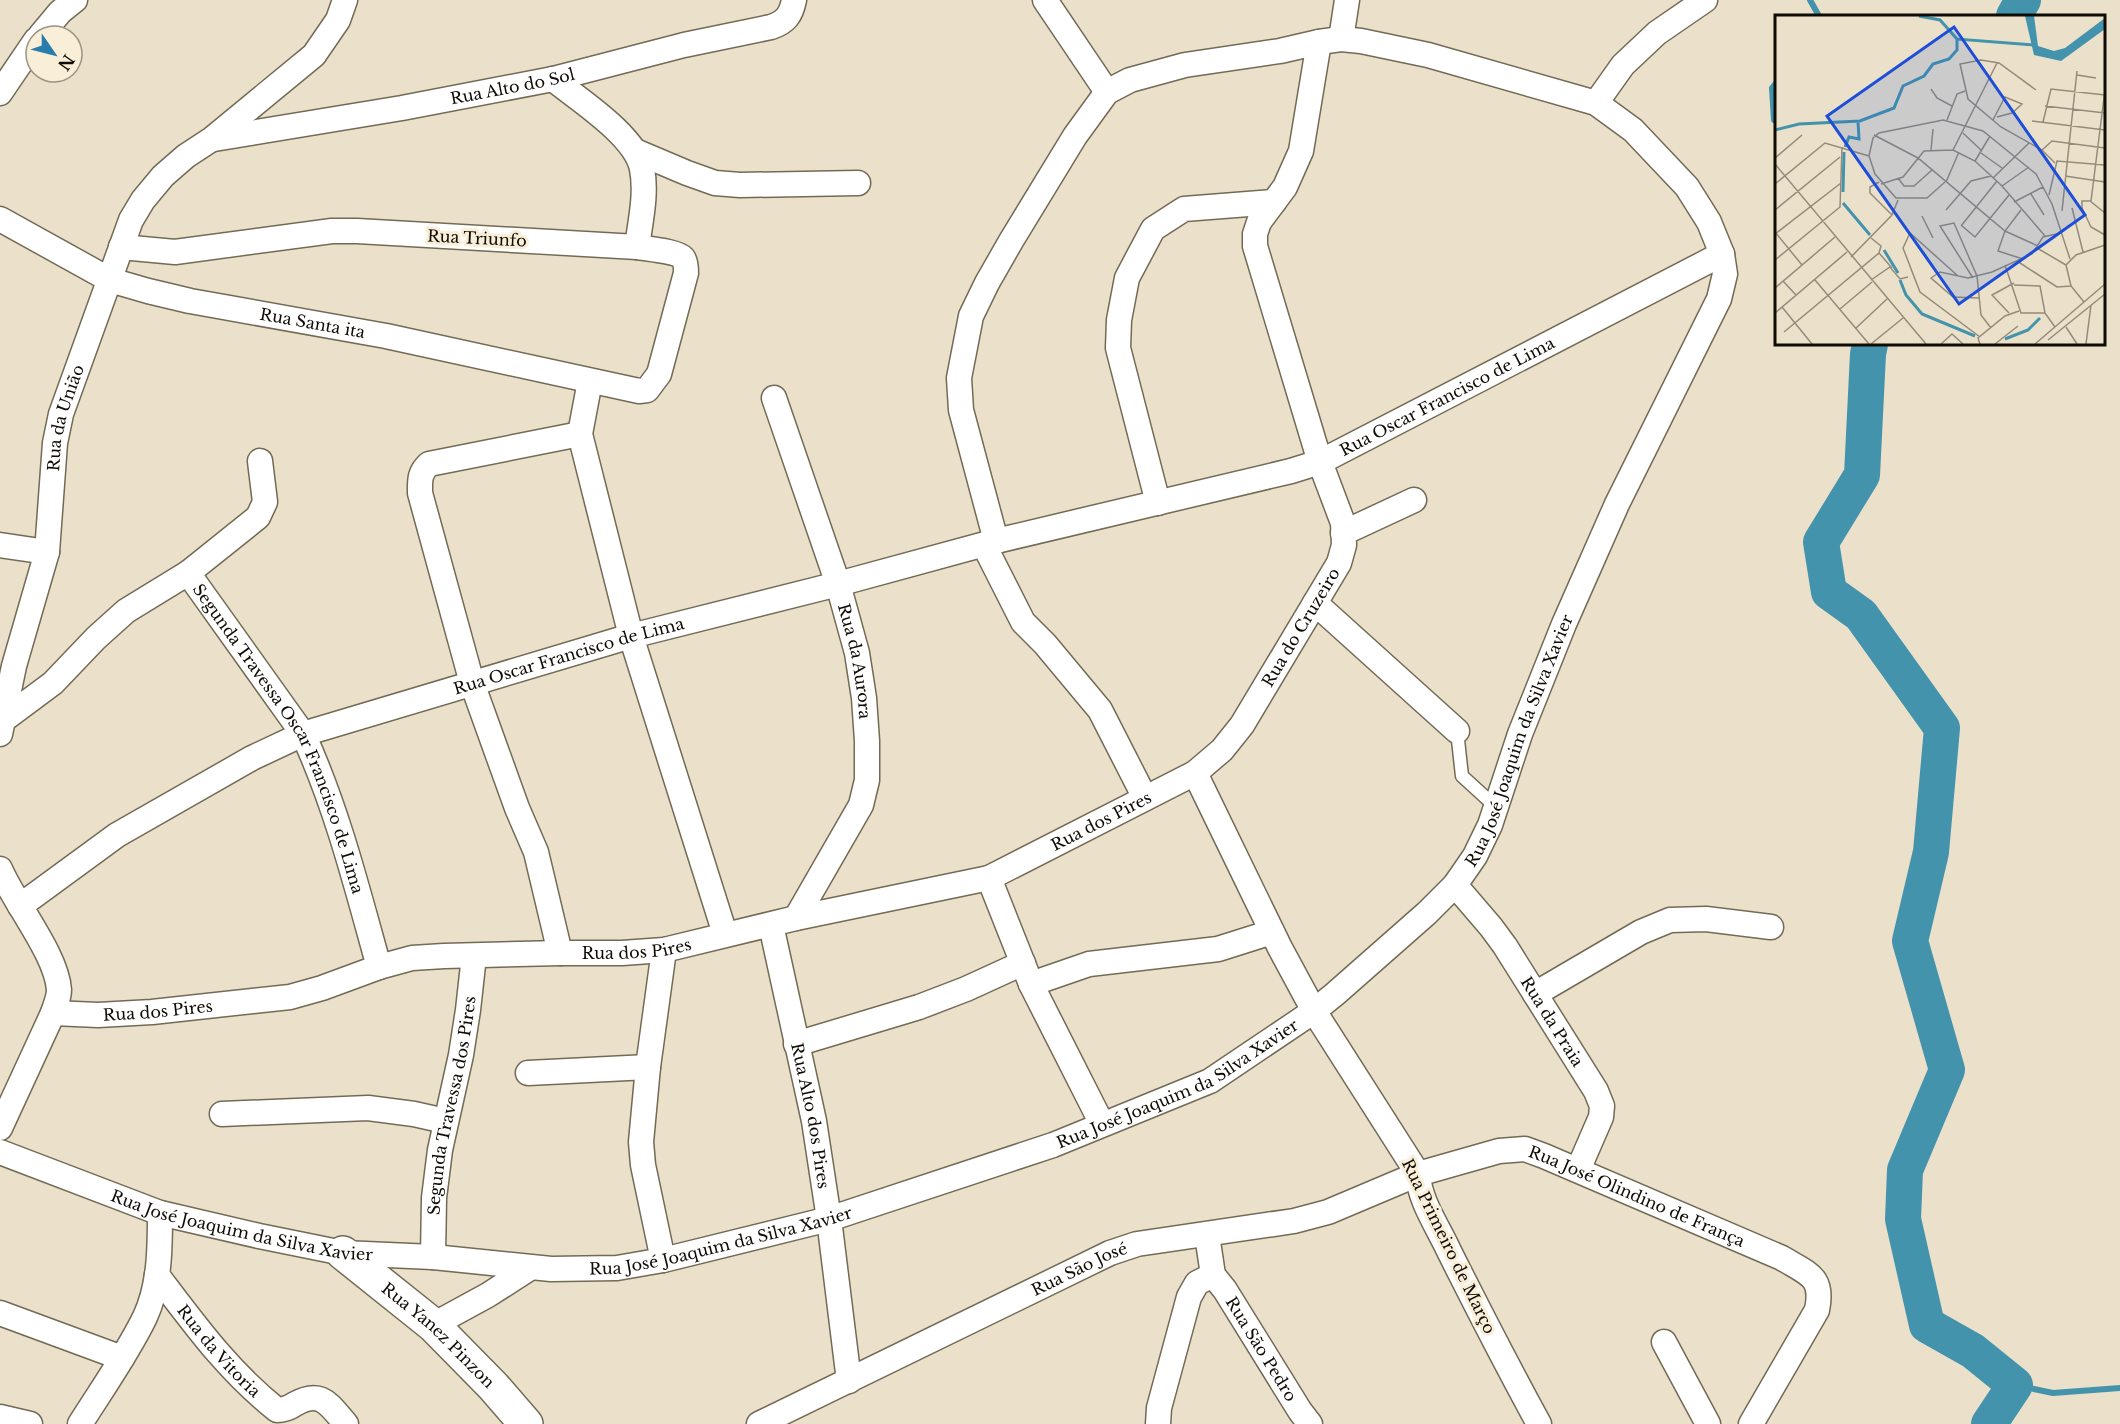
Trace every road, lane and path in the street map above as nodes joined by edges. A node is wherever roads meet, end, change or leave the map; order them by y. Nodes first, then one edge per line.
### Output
1 (75, 0) edge
2 (345, 0) edge
3 (794, 0) edge
4 (1045, 0) edge
5 (1347, 0) edge
6 (1705, 0) edge
7 (50, 24) edge
8 (1330, 40) junction
9 (24, 58) edge
10 (553, 79) junction
11 (1107, 92) junction
12 (0, 93) edge
13 (1596, 103) junction
14 (212, 139) junction
15 (635, 151) junction
16 (858, 183) dead end
17 (1274, 202) junction
18 (0, 219) edge
19 (121, 247) junction
20 (638, 247) junction
21 (1722, 254) junction
22 (110, 280) junction
23 (590, 381) junction
24 (639, 391) joint
25 (774, 398) dead end
26 (580, 434) junction
27 (260, 461) dead end
28 (1320, 462) junction
29 (1414, 500) dead end
30 (1158, 503) junction
31 (1343, 533) junction
32 (990, 543) junction
33 (0, 545) edge
34 (47, 552) junction
35 (188, 573) junction
36 (838, 584) junction
37 (1315, 603) junction
38 (632, 636) junction
39 (7, 667) edge
40 (472, 683) junction
41 (1, 728) edge
42 (1457, 731) joint
43 (303, 734) junction
44 (1195, 772) junction
45 (1145, 798) junction
46 (1496, 807) junction
47 (989, 878) junction
48 (1455, 885) junction
49 (7, 889) edge
50 (796, 918) junction
51 (771, 925) junction
52 (1772, 927) dead end
53 (1272, 932) junction
54 (725, 934) junction
55 (664, 950) junction
56 (560, 953) junction
57 (474, 956) junction
58 (379, 967) junction
59 (1027, 974) junction
60 (1535, 994) junction
61 (1314, 1011) junction
62 (53, 1013) junction
63 (796, 1044) junction
64 (648, 1067) junction
65 (528, 1073) dead end
66 (222, 1114) dead end
67 (445, 1121) junction
68 (1102, 1124) junction
69 (0, 1128) edge
70 (0, 1152) edge
71 (1578, 1170) junction
72 (1418, 1174) junction
73 (160, 1213) junction
74 (829, 1219) junction
75 (1207, 1235) junction
76 (343, 1254) junction
77 (433, 1257) junction
78 (663, 1260) junction
79 (530, 1268) junction
80 (157, 1275) junction
81 (1213, 1275) junction
82 (0, 1313) edge
83 (433, 1325) junction
84 (1664, 1341) dead end
85 (122, 1358) junction
86 (849, 1381) junction
87 (0, 1417) edge
88 (30, 1424) edge
89 (81, 1424) edge
90 (346, 1424) edge
91 (526, 1424) edge
92 (759, 1424) edge
93 (1158, 1424) edge
94 (1310, 1424) edge
95 (1539, 1424) edge
96 (1708, 1424) edge
97 (1751, 1424) edge

1 - 7 street
2 - 14 street, Rua da União
3 - 10 street, Rua Alto do Sol
4 - 11 street
5 - 8 street, Rua do Cruzeiro
6 - 13 street
8 - 11 street, Rua José Joaquim da Silva Xavier
8 - 13 street, Rua José Joaquim da Silva Xavier
8 - 17 street, Rua do Cruzeiro
9 - 12 street
10 - 14 street, Rua Alto do Sol
10 - 15 street
11 - 32 street, Rua José Joaquim da Silva Xavier
13 - 21 street, Rua José Joaquim da Silva Xavier
14 - 19 street, Rua da União
15 - 16 street
15 - 20 street
17 - 28 street, Rua do Cruzeiro
17 - 30 street
18 - 22 street, Rua Santa ita
19 - 20 street, Rua Triunfo
19 - 22 street, Rua da União
20 - 24 street, Rua Triunfo
21 - 28 street, Rua Oscar Francisco de Lima
21 - 46 street, Rua José Joaquim da Silva Xavier
22 - 23 street, Rua Santa ita
22 - 34 street, Rua da União
23 - 24 street, Rua Santa ita
23 - 26 street
25 - 36 street, Rua da Aurora
26 - 38 street
26 - 40 street
27 - 35 street
28 - 30 street, Rua Oscar Francisco de Lima
28 - 31 street, Rua do Cruzeiro
29 - 31 street
30 - 32 street, Rua Oscar Francisco de Lima
31 - 37 street, Rua do Cruzeiro
32 - 36 street, Rua Oscar Francisco de Lima
32 - 45 street, Rua José Joaquim da Silva Xavier
33 - 34 street
34 - 39 street, Rua da União
35 - 41 street, Segunda Travessa Oscar Francisco de Lima
35 - 43 street, Segunda Travessa Oscar Francisco de Lima
36 - 38 street, Rua Oscar Francisco de Lima
36 - 50 street, Rua da Aurora
37 - 42 street
37 - 44 street, Rua do Cruzeiro
38 - 40 street, Rua Oscar Francisco de Lima
38 - 54 street
39 - 41 street, Rua da União
40 - 43 street, Rua Oscar Francisco de Lima
40 - 56 street
42 - 46 lane
43 - 49 street, Rua Oscar Francisco de Lima
43 - 58 street, Segunda Travessa Oscar Francisco de Lima
44 - 45 street, Rua dos Pires
44 - 53 street, Rua Primeiro de Março
45 - 47 street, Rua dos Pires
46 - 48 street, Rua José Joaquim da Silva Xavier
47 - 50 street, Rua dos Pires
47 - 59 street
48 - 60 street, Rua da Praia
48 - 61 street, Rua José Joaquim da Silva Xavier
49 - 62 street
50 - 51 street, Rua dos Pires
51 - 54 street, Rua dos Pires
51 - 63 street, Rua Alto dos Pires
52 - 60 street
53 - 59 street
53 - 61 street, Rua Primeiro de Março
54 - 55 street, Rua dos Pires
55 - 56 street, Rua dos Pires
55 - 64 street
56 - 57 street, Rua dos Pires
57 - 58 street, Rua dos Pires
57 - 67 street, Segunda Travessa dos Pires
58 - 62 street, Rua dos Pires
59 - 63 street
59 - 68 street
60 - 71 street, Rua da Praia
61 - 68 street, Rua José Joaquim da Silva Xavier
61 - 72 street, Rua Primeiro de Março
62 - 69 street
63 - 74 street, Rua Alto dos Pires
64 - 65 street
64 - 78 street
66 - 67 street
67 - 77 street, Segunda Travessa dos Pires
68 - 74 street, Rua José Joaquim da Silva Xavier
70 - 73 street, Rua José Joaquim da Silva Xavier
71 - 72 street, Rua José Olindino de França
71 - 97 street, Rua José Olindino de França
72 - 75 street, Rua São José
72 - 95 street, Rua Primeiro de Março
73 - 76 street, Rua José Joaquim da Silva Xavier
73 - 80 street
74 - 78 street, Rua José Joaquim da Silva Xavier
74 - 86 street, Rua Alto dos Pires
75 - 81 street, Rua São Pedro
75 - 86 street, Rua São José
76 - 77 street, Rua José Joaquim da Silva Xavier
76 - 83 street, Rua Yanez Pinzon
77 - 79 street, Rua José Joaquim da Silva Xavier
78 - 79 street, Rua José Joaquim da Silva Xavier
79 - 83 street
80 - 85 street
80 - 90 street, Rua da Vitoria
81 - 93 street
81 - 94 street, Rua São Pedro
82 - 85 street
83 - 91 street, Rua Yanez Pinzon
84 - 96 street
85 - 89 street
86 - 92 street, Rua São José
87 - 88 street

